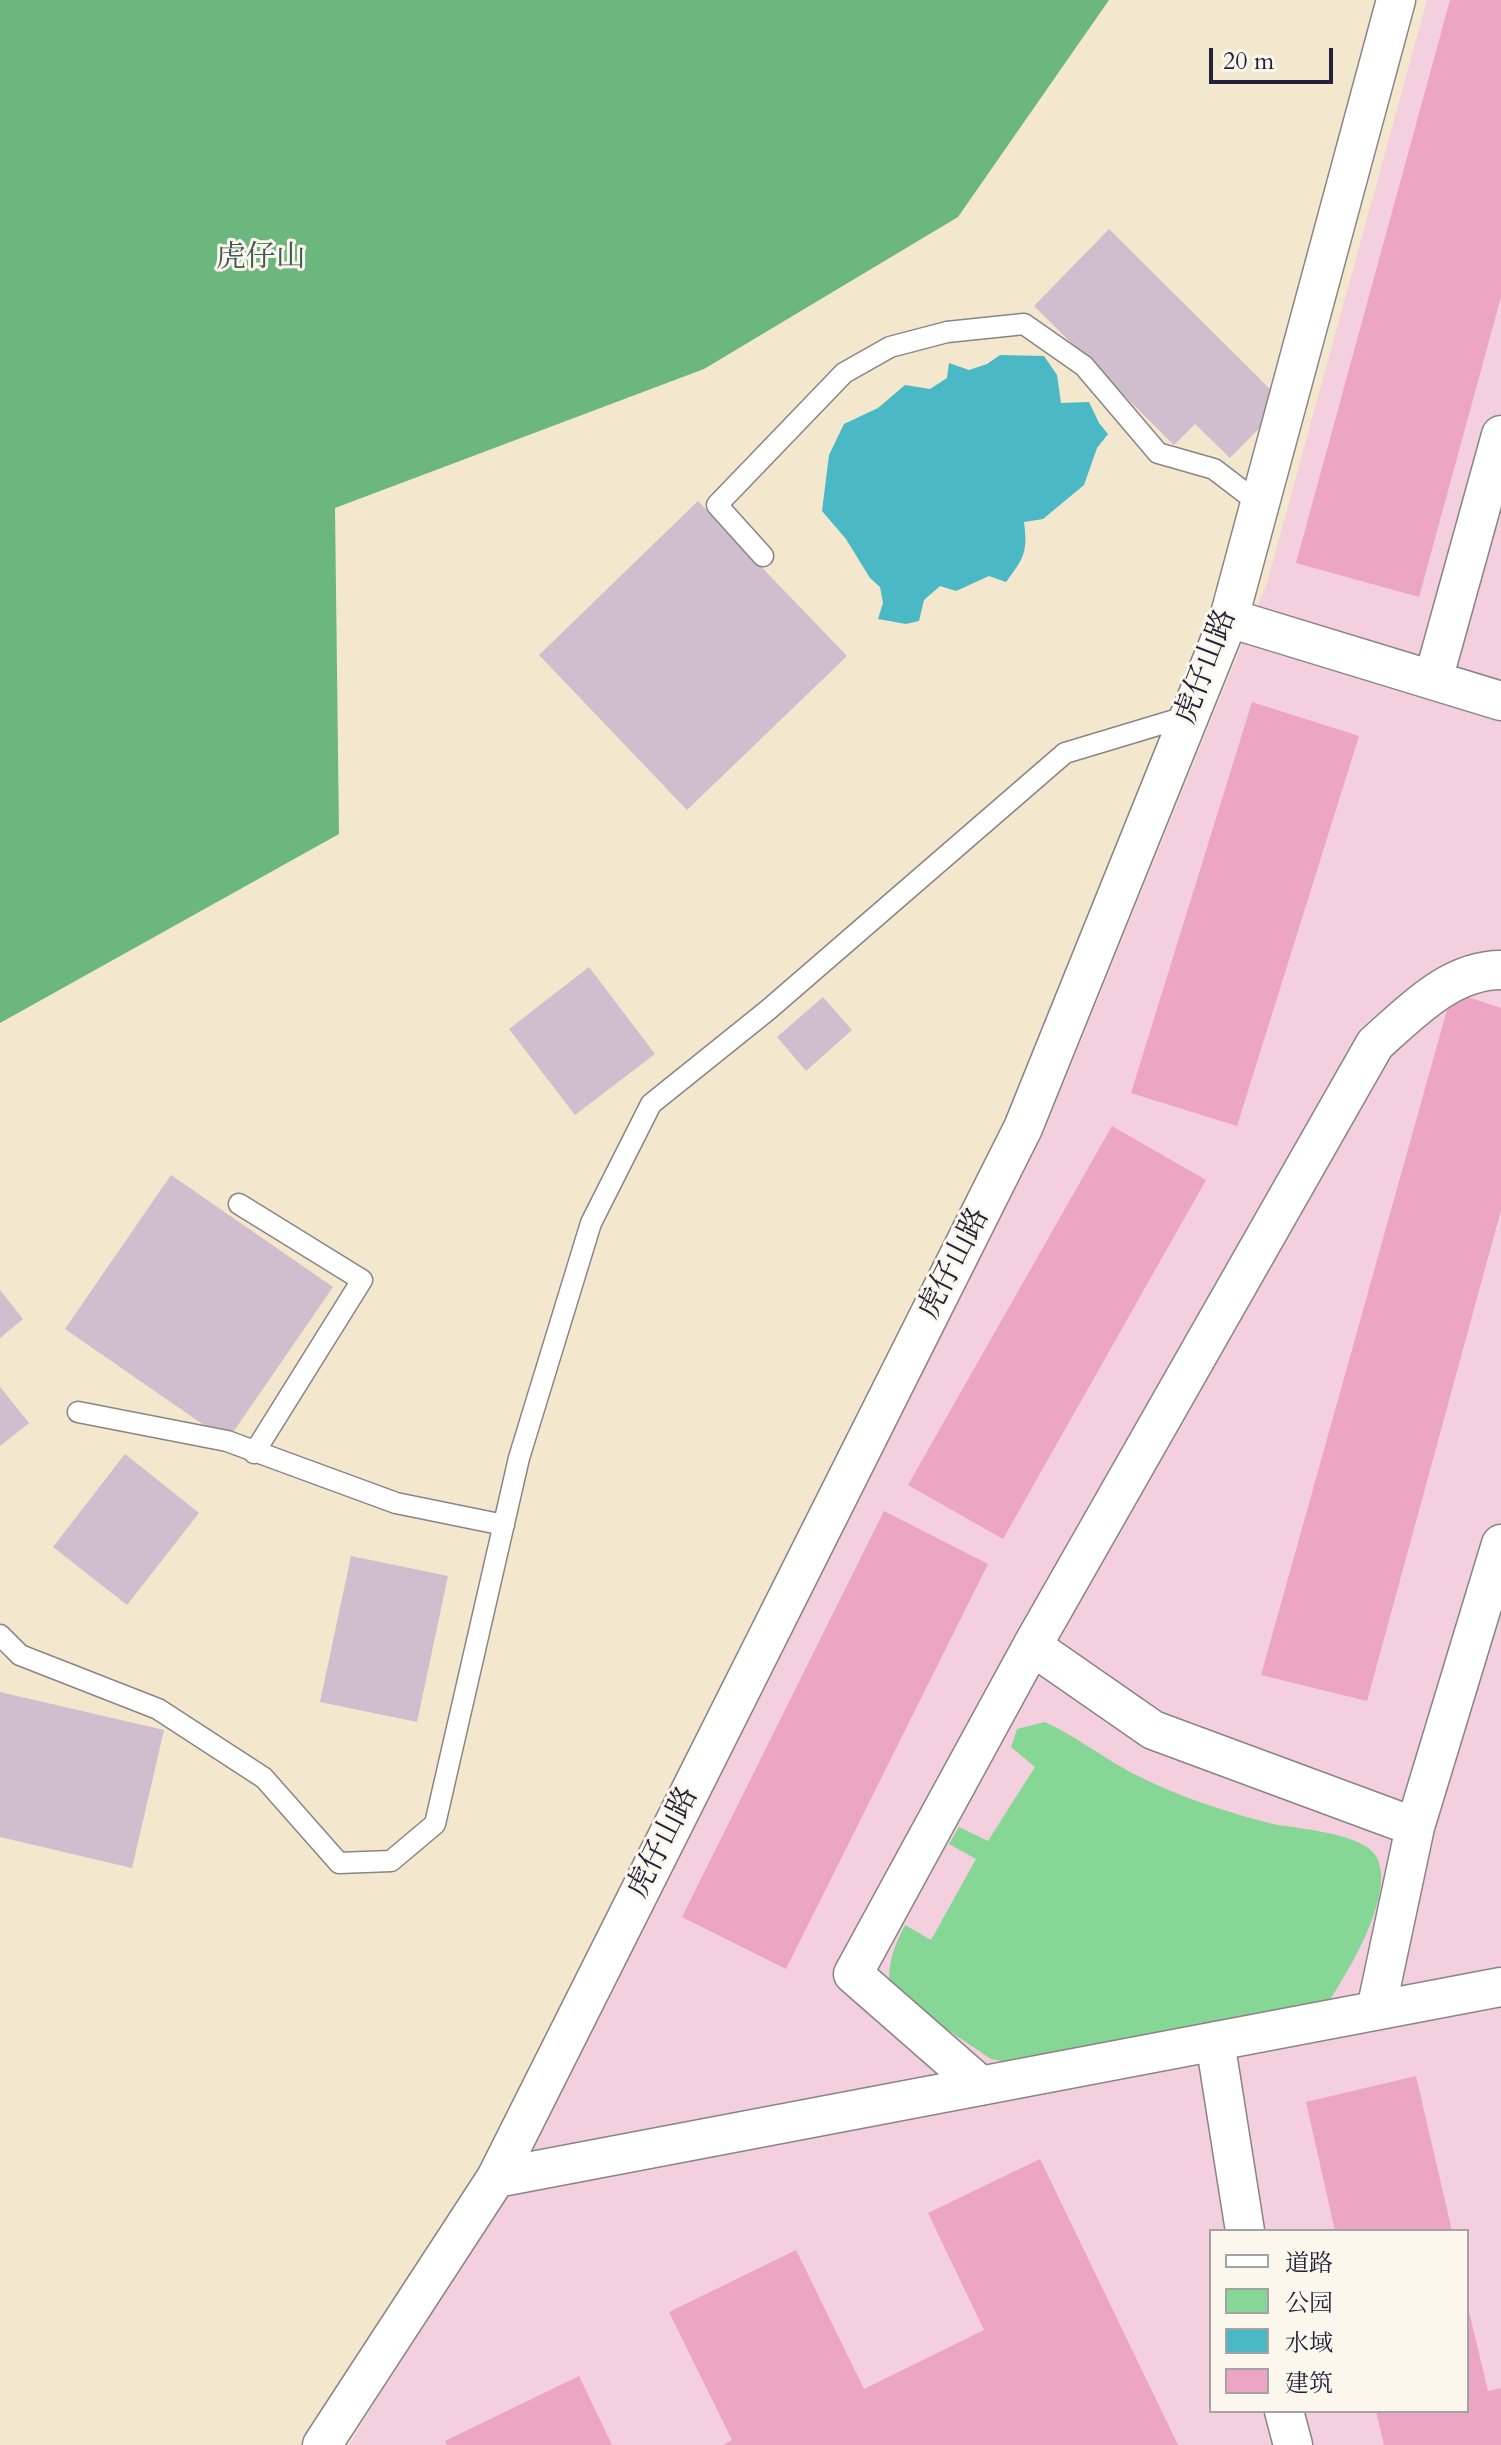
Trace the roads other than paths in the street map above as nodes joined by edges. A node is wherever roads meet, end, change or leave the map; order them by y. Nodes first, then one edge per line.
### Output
1 (1396, 0) edge
2 (1501, 435) edge
3 (1261, 505) junction
4 (763, 556) dead end
5 (1229, 618) junction
6 (1433, 680) junction
7 (1501, 701) edge
8 (1188, 716) junction
9 (1501, 970) edge
10 (239, 1204) dead end
11 (78, 1412) dead end
12 (254, 1453) junction
13 (504, 1525) junction
14 (1501, 1544) edge
15 (0, 1635) edge
16 (1032, 1646) junction
17 (1415, 1827) junction
18 (1501, 1987) edge
19 (1376, 2010) junction
20 (1215, 2041) junction
21 (981, 2086) junction
22 (496, 2178) junction
23 (1245, 2229) edge
24 (1285, 2413) edge
25 (326, 2443) edge
26 (1293, 2445) edge

1 - 3 street, 虎仔山路
2 - 6 street
3 - 4 lane
3 - 5 street, 虎仔山路
5 - 6 street
5 - 8 street, 虎仔山路
6 - 7 street
8 - 13 lane
8 - 22 street, 虎仔山路
9 - 16 street
10 - 12 lane
11 - 12 lane
12 - 13 lane
13 - 15 lane
14 - 17 street
16 - 17 street
16 - 21 street
17 - 19 street
18 - 19 street
19 - 20 street
20 - 21 street
20 - 23 street
21 - 22 street
22 - 25 street, 虎仔山路
24 - 26 street

